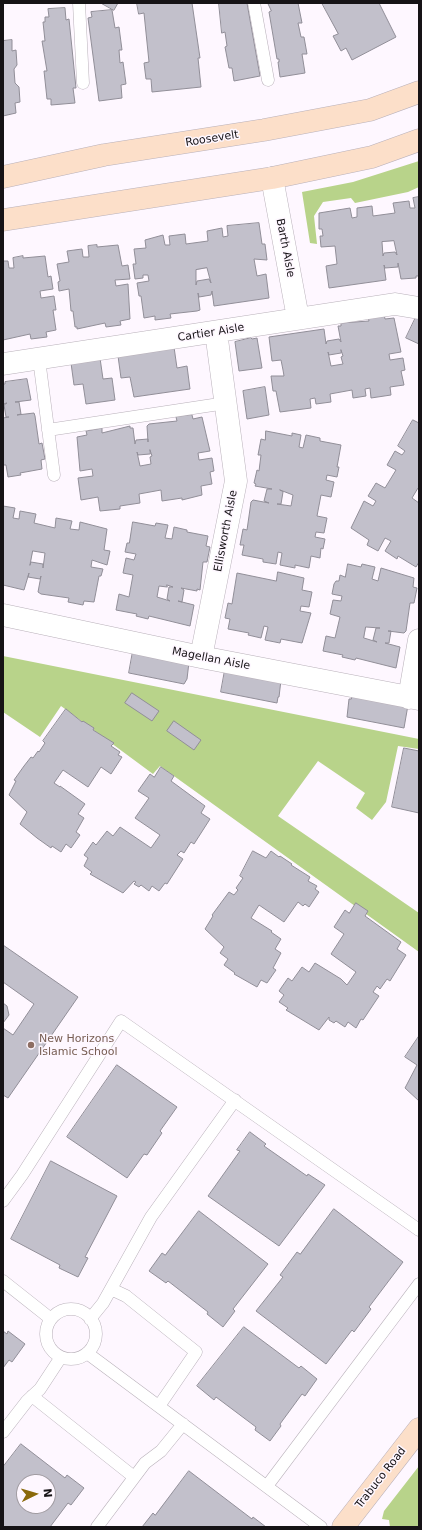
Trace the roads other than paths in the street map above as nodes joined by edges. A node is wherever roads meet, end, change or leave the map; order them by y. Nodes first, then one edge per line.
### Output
1 (79, 3) edge
2 (254, 3) edge
3 (268, 80) dead end
4 (84, 83) dead end
5 (419, 92) edge
6 (419, 140) edge
7 (3, 177) edge
8 (272, 178) junction
9 (3, 220) edge
10 (419, 308) edge
11 (298, 318) junction
12 (216, 332) junction
13 (39, 359) junction
14 (3, 364) edge
15 (226, 403) junction
16 (48, 430) junction
17 (54, 475) dead end
18 (3, 615) edge
19 (419, 640) edge
20 (201, 657) junction
21 (414, 698) edge
22 (235, 1100) junction
23 (3, 1201) edge
24 (419, 1230) edge
25 (3, 1280) edge
26 (419, 1284) edge
27 (111, 1289) junction
28 (51, 1319) junction
29 (90, 1319) junction
30 (87, 1353) junction
31 (61, 1356) junction
32 (32, 1396) junction
33 (159, 1406) junction
34 (183, 1424) junction
35 (419, 1429) edge
36 (3, 1432) edge
37 (134, 1477) junction
38 (267, 1486) junction
39 (97, 1527) edge
40 (321, 1527) edge
41 (344, 1527) edge

1 - 4 lane
2 - 3 lane
5 - 7 street, Roosevelt
6 - 8 street
8 - 9 street
8 - 11 street, Barth Aisle
10 - 11 street, Cartier Aisle
11 - 12 street, Cartier Aisle
12 - 13 street, Cartier Aisle
12 - 15 street, Ellisworth Aisle
13 - 14 street, Cartier Aisle
13 - 16 lane
15 - 16 lane
15 - 20 street, Ellisworth Aisle
16 - 17 lane
18 - 20 street, Magellan Aisle
19 - 21 street
20 - 21 street, Magellan Aisle
22 - 23 lane
22 - 24 lane
22 - 27 lane
25 - 28 lane
26 - 38 lane
27 - 29 lane
27 - 33 lane
28 - 29 lane
28 - 31 lane
29 - 30 lane
30 - 31 lane
30 - 33 lane
31 - 32 lane
32 - 36 lane
32 - 37 lane
33 - 34 lane
34 - 37 lane
34 - 38 lane
35 - 41 street, Trabuco Road
37 - 39 lane
38 - 40 lane

